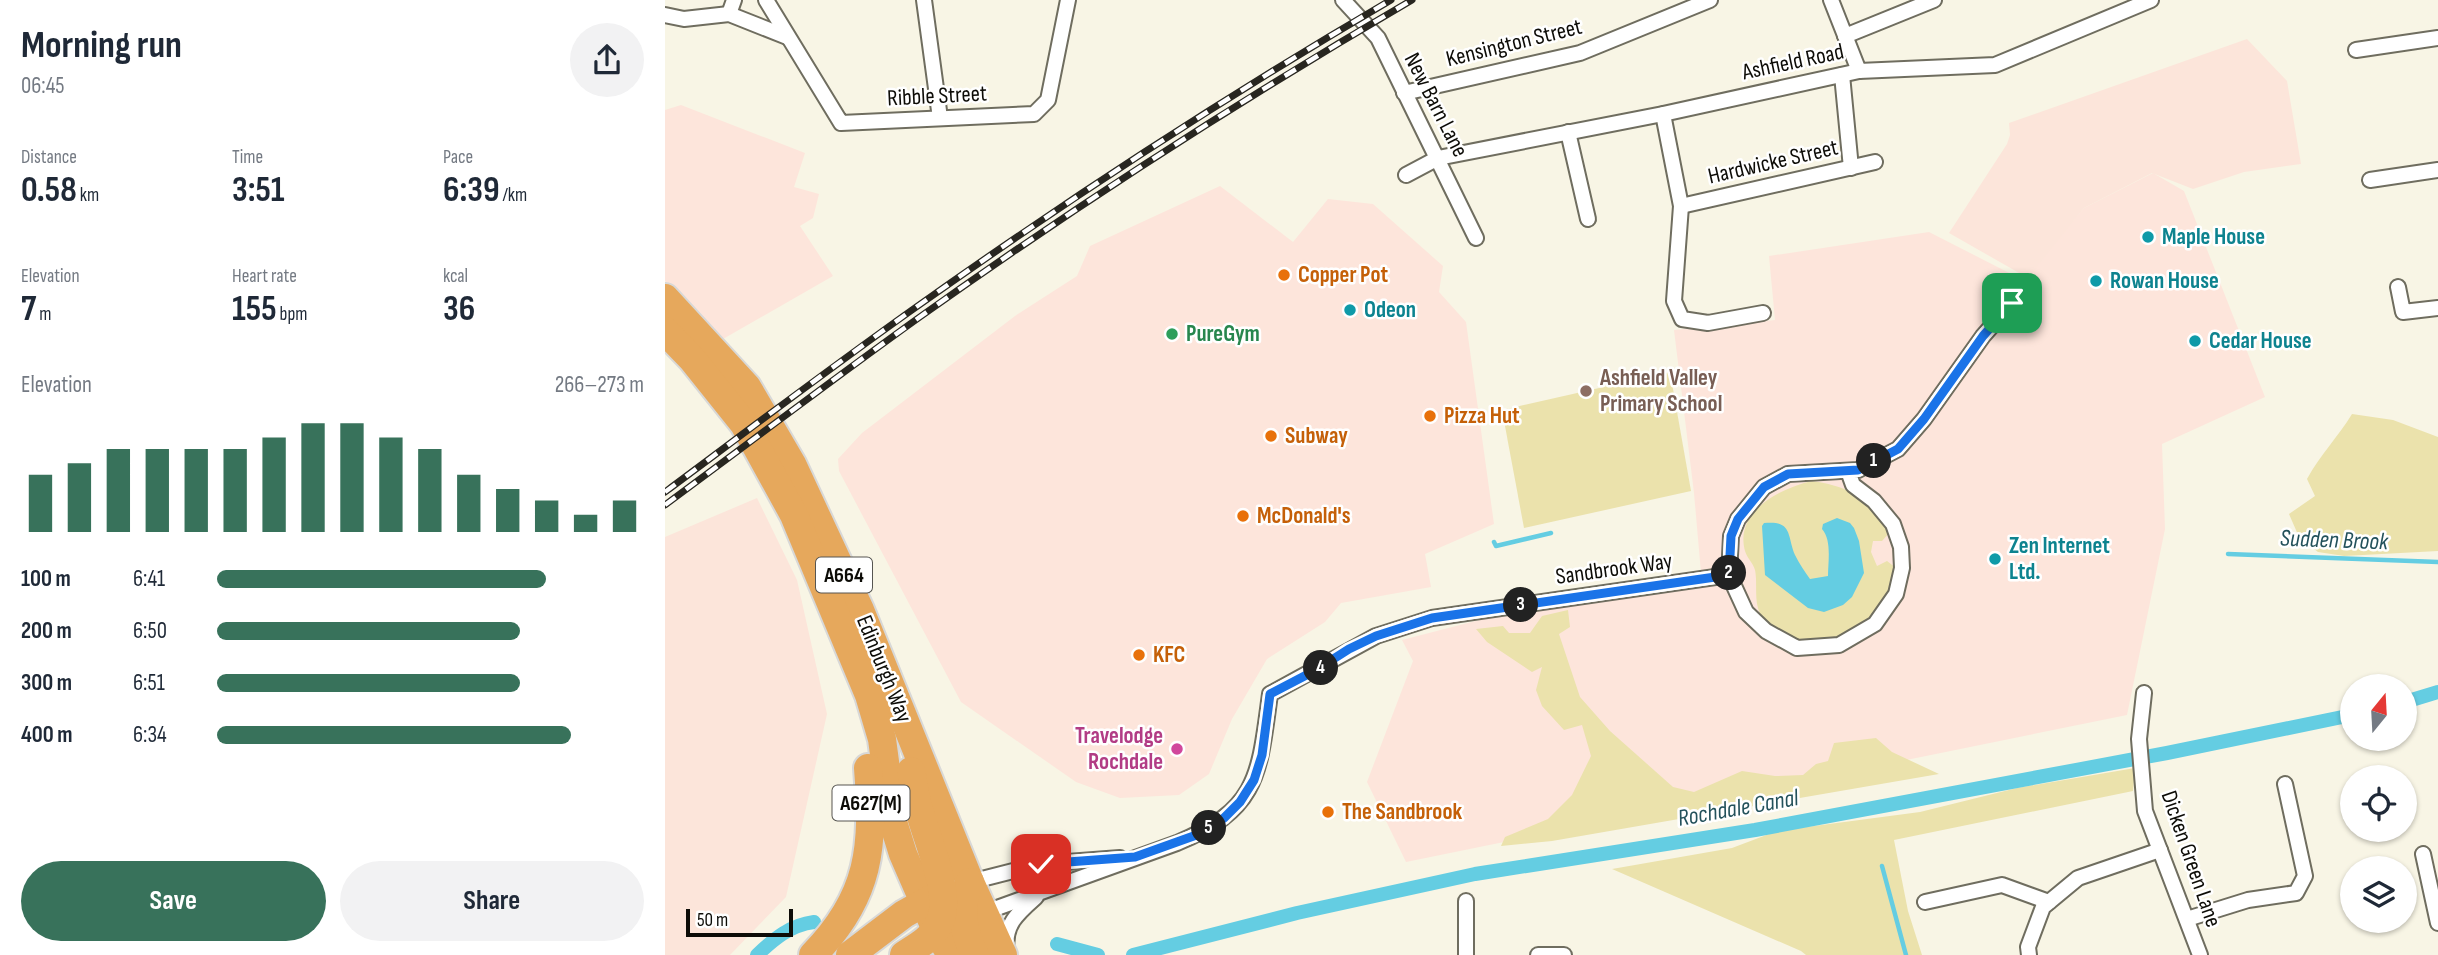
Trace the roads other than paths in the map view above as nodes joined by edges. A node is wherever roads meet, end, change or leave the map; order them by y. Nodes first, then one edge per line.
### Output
1 (766, 0) edge
2 (924, 0) edge
3 (1068, 0) edge
4 (1343, 0) edge
5 (1710, 0) edge
6 (1831, 0) edge
7 (1934, 0) edge
8 (2151, 0) edge
9 (2134, 3) edge
10 (731, 7) edge
11 (665, 15) edge
12 (1845, 36) junction
13 (787, 37) junction
14 (2438, 38) edge
15 (2356, 50) dead end
16 (1859, 71) junction
17 (1842, 75) junction
18 (1404, 93) junction
19 (1663, 114) junction
20 (940, 118) junction
21 (1568, 132) junction
22 (1438, 158) junction
23 (1875, 162) dead end
24 (1851, 168) junction
25 (2438, 170) edge
26 (1406, 175) dead end
27 (2370, 180) dead end
28 (1681, 206) junction
29 (1588, 219) dead end
30 (1476, 238) dead end
31 (2398, 287) dead end
32 (665, 298) edge
33 (2012, 303) dead end
34 (2438, 308) edge
35 (1763, 313) dead end
36 (665, 331) edge
37 (1848, 471) junction
38 (1729, 575) junction
39 (845, 636) junction
40 (2144, 694) dead end
41 (899, 706) junction
42 (2285, 783) dead end
43 (2160, 850) junction
44 (2423, 854) dead end
45 (1135, 857) junction
46 (970, 882) junction
47 (1042, 892) junction
48 (933, 898) junction
49 (1466, 901) dead end
50 (1926, 902) dead end
51 (2049, 902) junction
52 (973, 917) junction
53 (2187, 919) junction
54 (2438, 923) edge
55 (936, 930) junction
56 (813, 955) edge
57 (849, 955) edge
58 (905, 955) edge
59 (951, 955) edge
60 (975, 955) edge
61 (1005, 955) edge
62 (1466, 955) edge
63 (1538, 955) edge
64 (1564, 955) edge
65 (2029, 955) edge
66 (2200, 955) edge

1 - 13 street
2 - 20 street
3 - 20 street, Ribble Street
4 - 18 street, New Barn Lane
5 - 18 street, Kensington Street
6 - 12 street
7 - 12 street
8 - 9 street, Ashfield Road
9 - 16 street, Ashfield Road
10 - 11 street
10 - 13 street
12 - 16 street
13 - 20 street, Ribble Street
14 - 15 street
16 - 17 street, Ashfield Road
17 - 19 street, Ashfield Road
17 - 24 street
18 - 22 street, New Barn Lane
19 - 21 street, Ashfield Road
19 - 28 street
21 - 22 street, Ashfield Road
21 - 29 street
22 - 26 street, Ashfield Road
22 - 30 street, New Barn Lane
23 - 24 street, Hardwicke Street
24 - 28 street, Hardwicke Street
25 - 27 street
28 - 35 street
31 - 34 street
32 - 41 highway, Edinburgh Way / A664
33 - 37 street
36 - 39 highway, Edinburgh Way / A664
37 - 38 street
37 - 38 street
38 - 45 street, Sandbrook Way
39 - 48 highway, Edinburgh Way / A664
39 - 56 highway, A627(M)
40 - 43 street, Dicken Green Lane
41 - 46 highway, Edinburgh Way / A664
41 - 48 highway
42 - 53 street
43 - 51 street
43 - 53 street, Dicken Green Lane
44 - 54 street
45 - 46 street
45 - 47 street, Sandbrook Way
46 - 48 highway
46 - 52 highway, Edinburgh Way / A664
47 - 52 street, Sandbrook Way
47 - 61 street, Sandbrook Way
48 - 55 highway, Edinburgh Way / A664
48 - 57 highway
49 - 62 street
50 - 51 street
51 - 65 street
52 - 55 highway
52 - 60 highway, A664
52 - 61 highway, Edinburgh Way / A664
53 - 66 street, Dicken Green Lane
55 - 58 highway
55 - 59 highway, Edinburgh Way / A664
63 - 64 street

